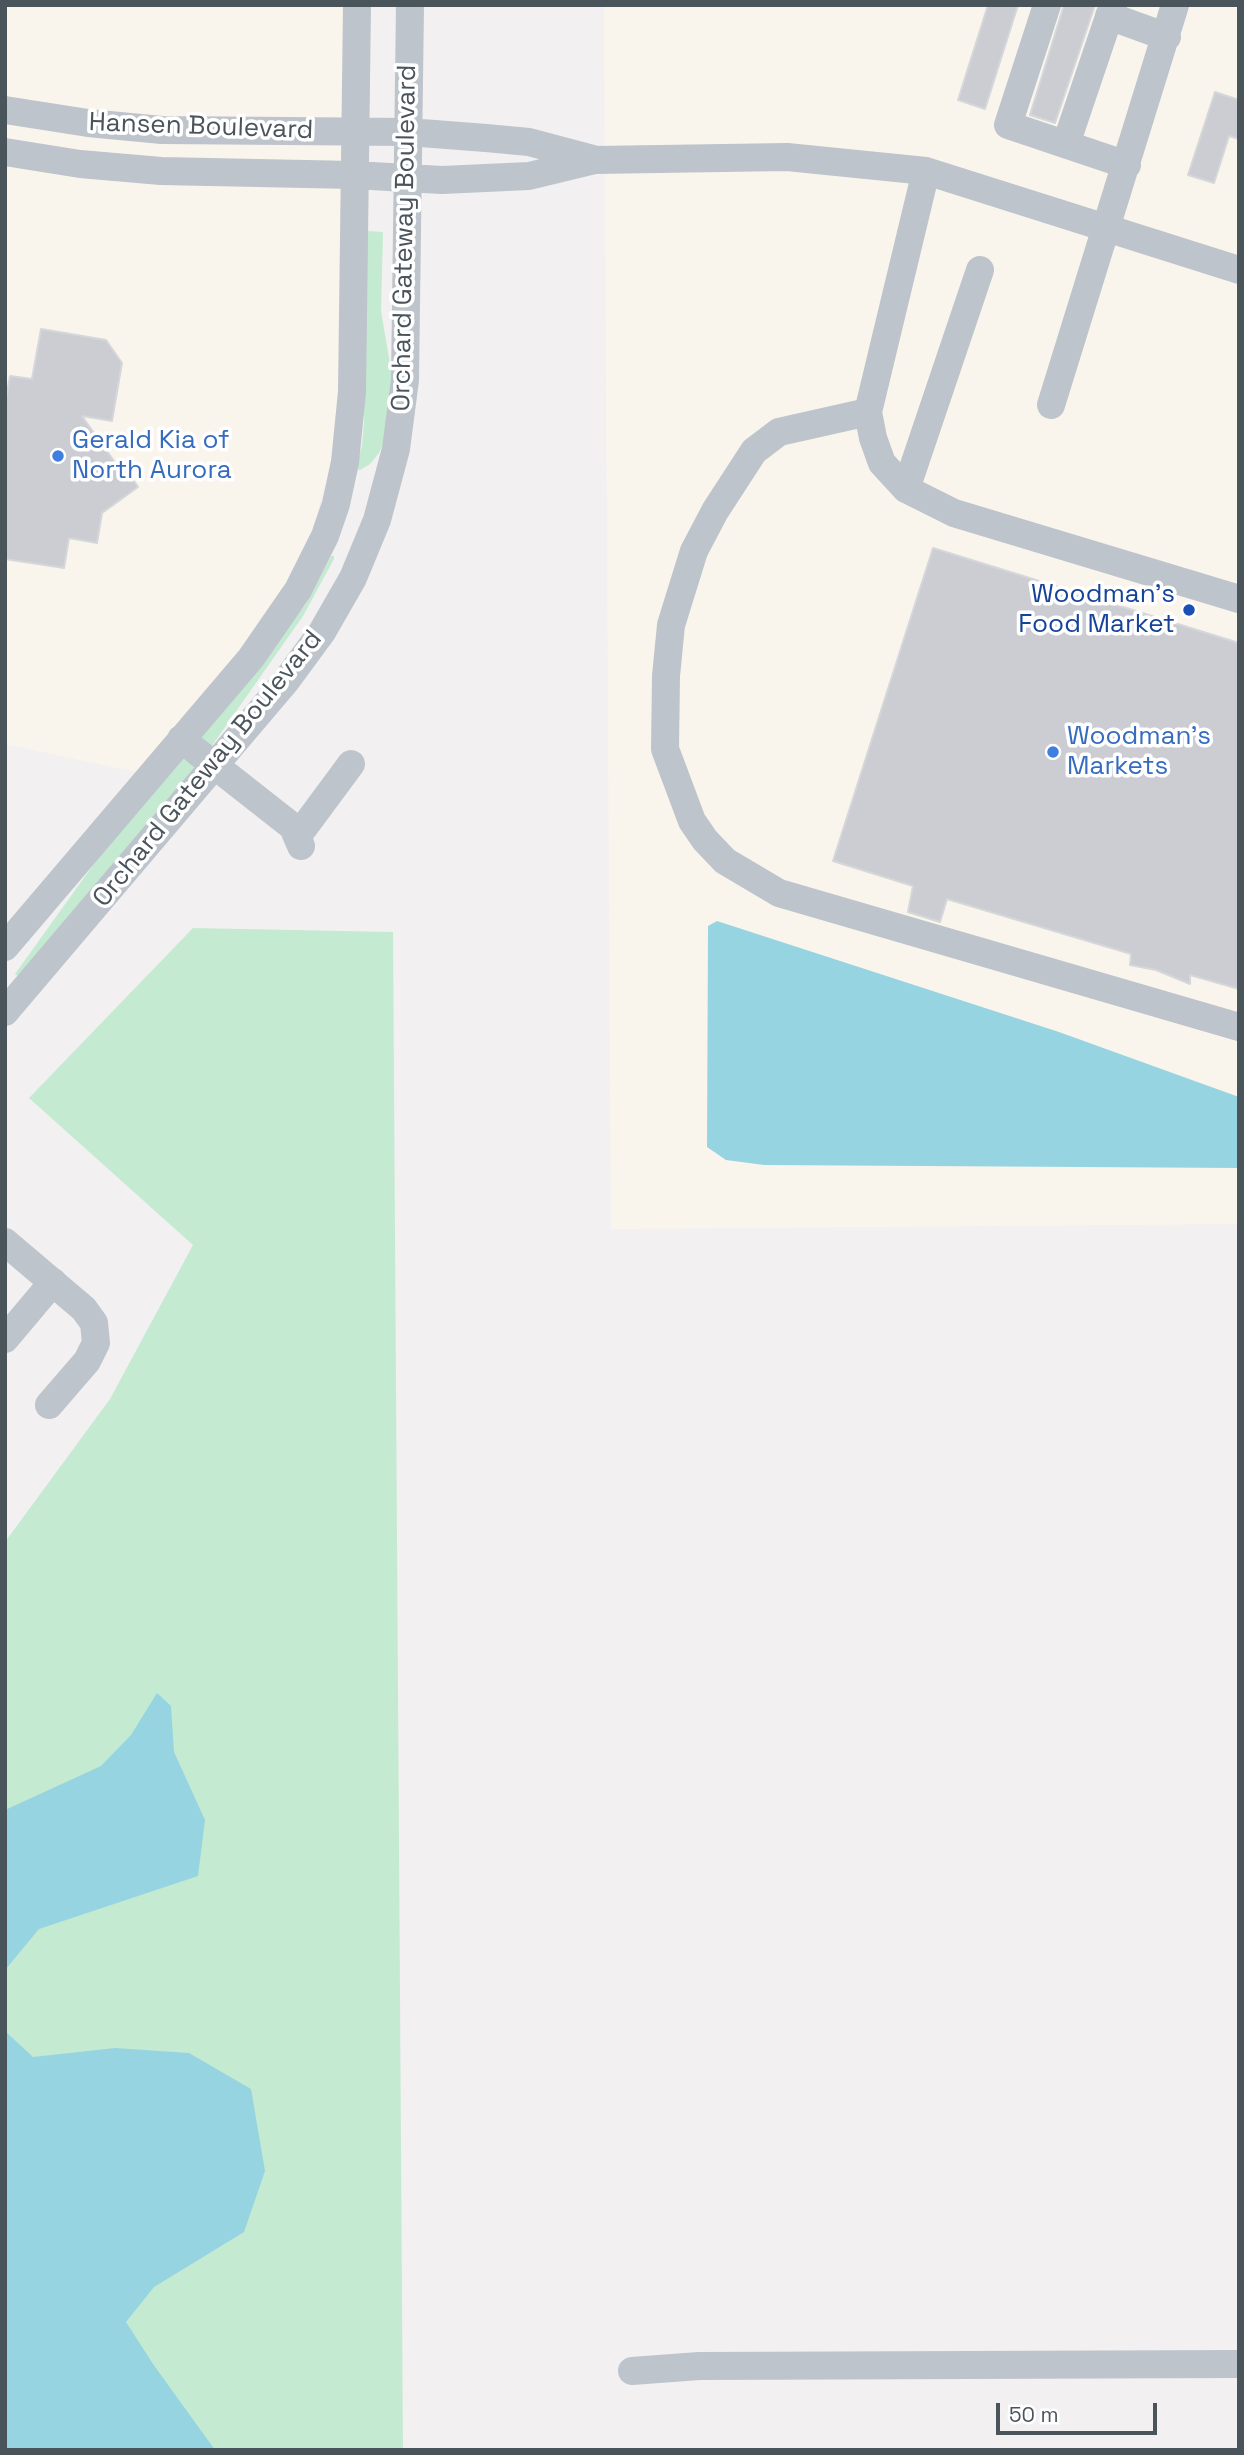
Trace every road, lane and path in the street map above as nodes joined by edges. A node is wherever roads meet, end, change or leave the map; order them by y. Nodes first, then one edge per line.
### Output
1 (357, 5) edge
2 (410, 5) edge
3 (1047, 5) edge
4 (1175, 5) edge
5 (1111, 11) edge
6 (1167, 37) junction
7 (5, 110) edge
8 (356, 131) junction
9 (408, 132) junction
10 (1066, 144) junction
11 (5, 152) edge
12 (595, 160) junction
13 (1127, 164) junction
14 (926, 171) junction
15 (354, 175) junction
16 (408, 178) junction
17 (1107, 228) junction
18 (980, 270) dead end
19 (1239, 270) edge
20 (1051, 405) dead end
21 (868, 412) junction
22 (906, 489) junction
23 (1237, 592) edge
24 (181, 739) junction
25 (351, 764) dead end
26 (215, 765) junction
27 (5, 947) edge
28 (5, 1012) edge
29 (1239, 1027) edge
30 (5, 1242) edge
31 (53, 1282) junction
32 (5, 1339) edge
33 (49, 1405) dead end
34 (1239, 2364) edge
35 (632, 2371) dead end

1 - 8 street, Orchard Gateway Boulevard
2 - 9 street, Orchard Gateway Boulevard
3 - 10 street
4 - 6 street
5 - 6 street
5 - 10 street
6 - 13 street
7 - 8 street, Hansen Boulevard
8 - 9 street, Hansen Boulevard
8 - 15 street, Orchard Gateway Boulevard
9 - 12 street, Hansen Boulevard
9 - 16 street, Orchard Gateway Boulevard
10 - 13 street
11 - 15 street, Hansen Boulevard
12 - 14 street
12 - 16 street, Hansen Boulevard
13 - 17 street
14 - 17 street
14 - 21 street
15 - 16 street, Hansen Boulevard
15 - 24 street, Orchard Gateway Boulevard
16 - 26 street, Orchard Gateway Boulevard
17 - 19 street
17 - 20 street
18 - 22 street
21 - 22 street
21 - 29 street
22 - 23 street
24 - 26 street
24 - 27 street, Orchard Gateway Boulevard
25 - 26 street
26 - 28 street, Orchard Gateway Boulevard
30 - 31 street
31 - 32 street
31 - 33 street
34 - 35 street

